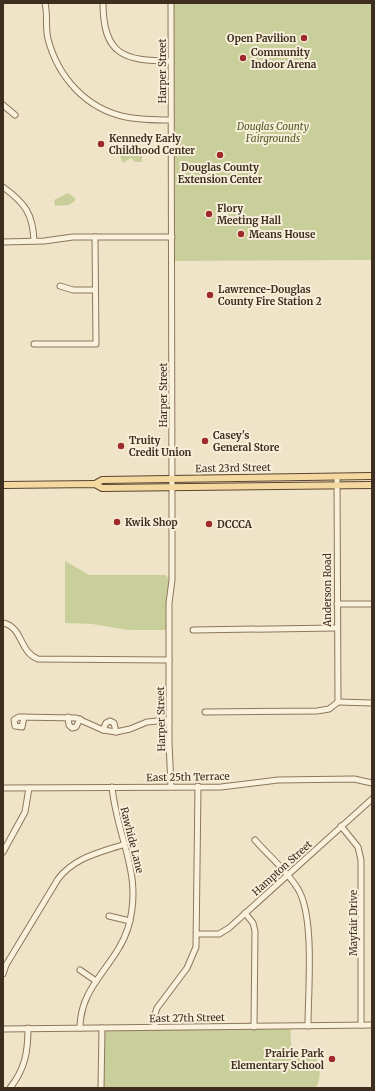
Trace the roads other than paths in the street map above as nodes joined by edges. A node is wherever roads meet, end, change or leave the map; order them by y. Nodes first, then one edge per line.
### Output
1 (45, 3) edge
2 (103, 3) edge
3 (171, 3) edge
4 (171, 62) junction
5 (3, 105) edge
6 (14, 115) dead end
7 (171, 120) junction
8 (3, 187) edge
9 (95, 237) junction
10 (172, 237) junction
11 (34, 241) junction
12 (3, 242) edge
13 (60, 286) dead end
14 (95, 290) junction
15 (34, 344) dead end
16 (372, 476) edge
17 (337, 477) junction
18 (172, 479) junction
19 (95, 484) junction
20 (372, 484) edge
21 (3, 485) edge
22 (337, 485) junction
23 (172, 487) junction
24 (337, 604) junction
25 (372, 604) edge
26 (3, 623) edge
27 (336, 628) junction
28 (192, 630) dead end
29 (169, 660) junction
30 (338, 702) junction
31 (372, 703) edge
32 (205, 712) dead end
33 (24, 717) dead end
34 (68, 717) junction
35 (80, 719) junction
36 (169, 720) junction
37 (103, 730) junction
38 (116, 732) junction
39 (372, 783) edge
40 (171, 786) junction
41 (198, 786) junction
42 (112, 787) junction
43 (3, 788) edge
44 (29, 788) junction
45 (372, 799) edge
46 (342, 826) junction
47 (255, 840) dead end
48 (125, 844) junction
49 (3, 852) edge
50 (287, 875) junction
51 (245, 913) junction
52 (109, 916) dead end
53 (130, 921) junction
54 (197, 934) junction
55 (80, 970) dead end
56 (3, 974) edge
57 (96, 981) junction
58 (372, 1025) edge
59 (254, 1026) junction
60 (308, 1026) junction
61 (362, 1026) junction
62 (28, 1028) junction
63 (80, 1028) junction
64 (102, 1028) junction
65 (155, 1028) junction
66 (3, 1029) edge
67 (10, 1088) edge
68 (101, 1088) edge

1 - 7 street
2 - 4 street
3 - 4 street, Harper Street
4 - 7 street, Harper Street
5 - 6 street
7 - 10 street, Harper Street
8 - 11 street
9 - 10 street
9 - 11 street
9 - 14 street
10 - 18 street, Harper Street
11 - 12 street
13 - 14 street
14 - 15 street
16 - 17 main road, East 23rd Street
17 - 18 main road, East 23rd Street
17 - 22 street, Anderson Road
18 - 19 main road, East 23rd Street
18 - 23 street, Harper Street
19 - 21 main road, East 23rd Street
19 - 23 main road, East 23rd Street
20 - 22 main road, East 23rd Street
22 - 23 main road, East 23rd Street
22 - 24 street, Anderson Road
23 - 29 street, Harper Street
24 - 25 street
24 - 27 street, Anderson Road
26 - 29 street
27 - 28 street
27 - 30 street, Anderson Road
29 - 36 street, Harper Street
30 - 31 street
30 - 32 street
33 - 34 street
34 - 35 street
34 - 35 street
35 - 37 street
36 - 38 street
36 - 40 street, Harper Street
37 - 38 street
37 - 38 street
39 - 41 street, East 25th Terrace
40 - 41 street, East 25th Terrace
40 - 42 street, East 25th Terrace
41 - 54 street
42 - 44 street, East 25th Terrace
42 - 48 street, Rawhide Lane
43 - 44 street, East 25th Terrace
44 - 49 street
45 - 46 street, Hampton Street
46 - 50 street, Hampton Street
46 - 61 street, Mayfair Drive
47 - 50 street
48 - 53 street, Rawhide Lane
48 - 56 street
50 - 51 street, Hampton Street
50 - 60 street
51 - 54 street, Hampton Street
51 - 59 street
52 - 53 street
53 - 57 street, Rawhide Lane
54 - 65 street
55 - 57 street
57 - 63 street, Rawhide Lane
58 - 61 street, East 27th Street
59 - 60 street, East 27th Street
59 - 65 street, East 27th Street
60 - 61 street, East 27th Street
62 - 63 street, East 27th Street
62 - 66 street, East 27th Street
62 - 67 street
63 - 64 street, East 27th Street
64 - 65 street, East 27th Street
64 - 68 street

